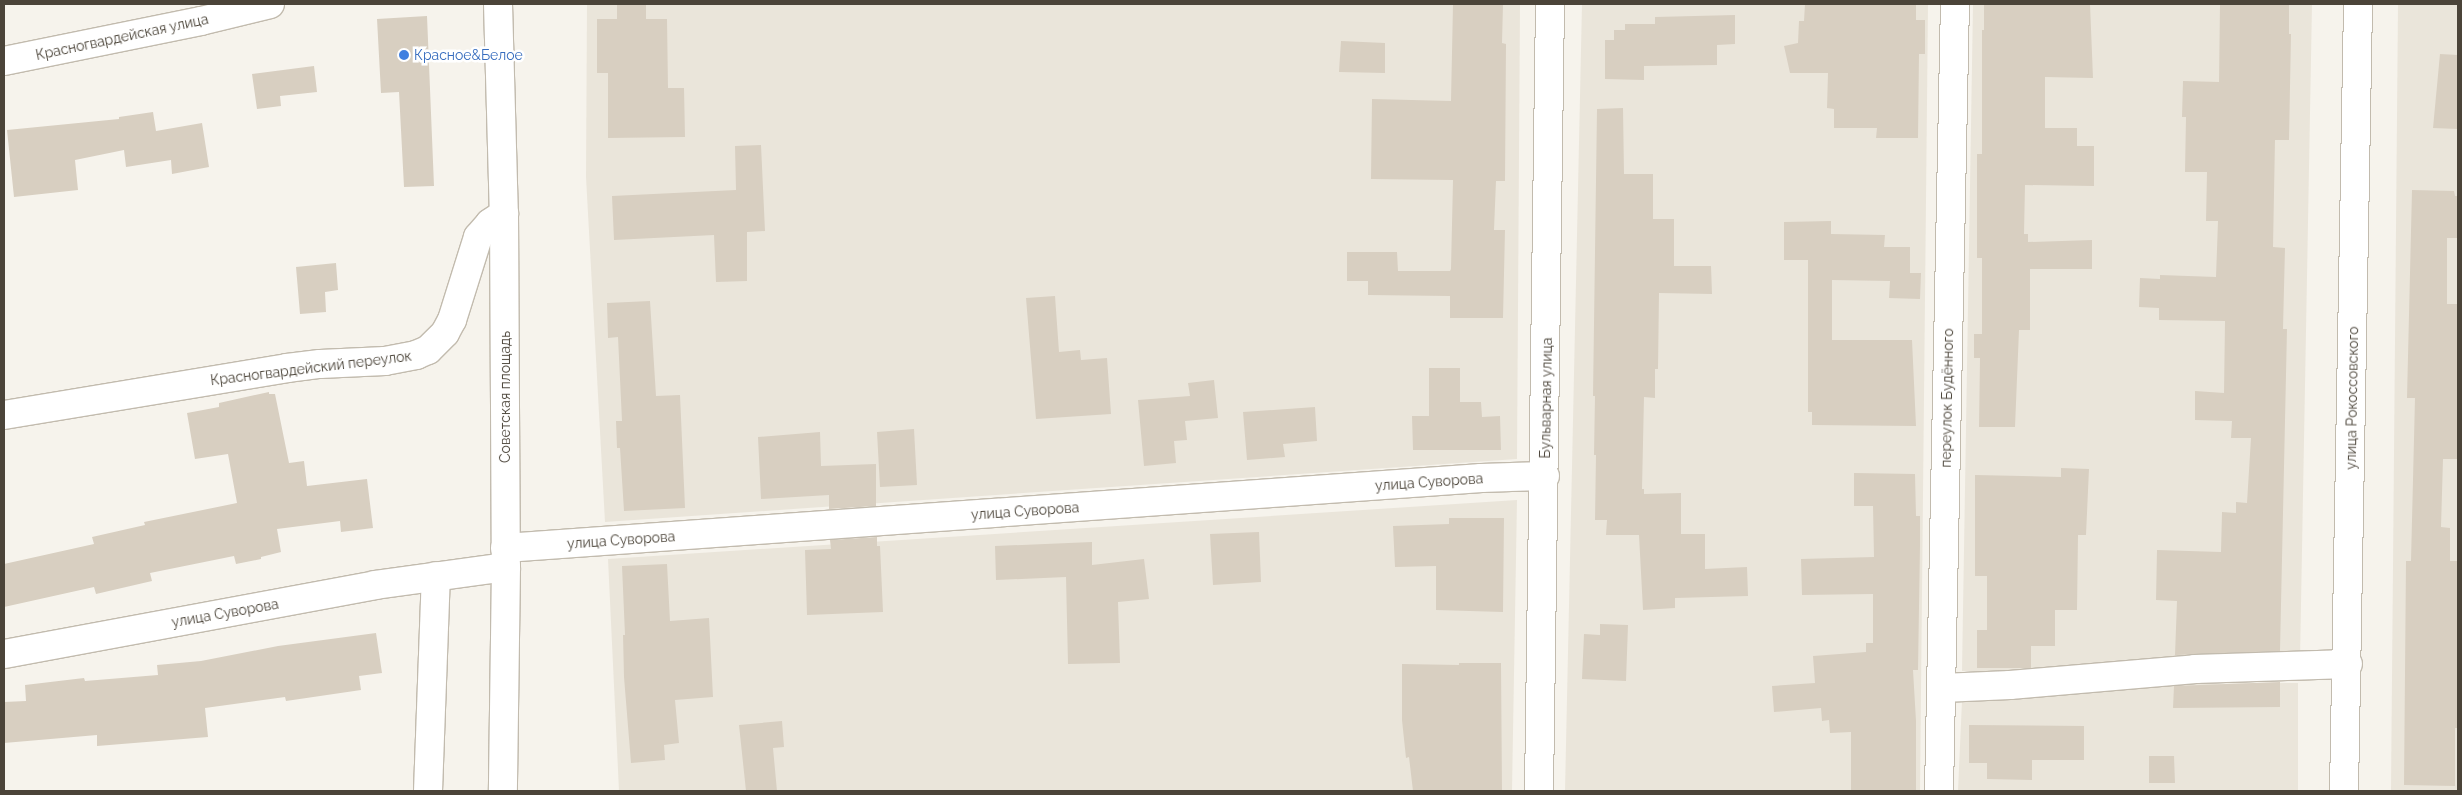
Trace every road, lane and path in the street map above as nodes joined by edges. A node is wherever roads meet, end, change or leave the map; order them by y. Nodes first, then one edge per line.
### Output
1 (270, 4) edge
2 (498, 4) edge
3 (1550, 4) edge
4 (1955, 4) edge
5 (2358, 4) edge
6 (4, 61) edge
7 (504, 214) junction
8 (4, 415) edge
9 (1545, 476) junction
10 (505, 557) junction
11 (436, 576) junction
12 (4, 654) edge
13 (2348, 664) junction
14 (1942, 688) junction
15 (428, 791) edge
16 (503, 791) edge
17 (1539, 791) edge
18 (1939, 791) edge
19 (2344, 791) edge

1 - 6 street, Красногвардейская улица
2 - 7 street, Советская площадь
3 - 9 street, Бульварная улица
4 - 14 street, переулок Будённого
5 - 13 street, улица Рокоссовского
7 - 8 street, Красногвардейский переулок
7 - 10 street, Советская площадь
9 - 10 street, улица Суворова
9 - 17 street, Бульварная улица
10 - 11 street, улица Суворова
10 - 16 street, Советская площадь
11 - 12 street, улица Суворова
11 - 15 street
13 - 14 street
13 - 19 street, улица Рокоссовского
14 - 18 street, переулок Будённого

